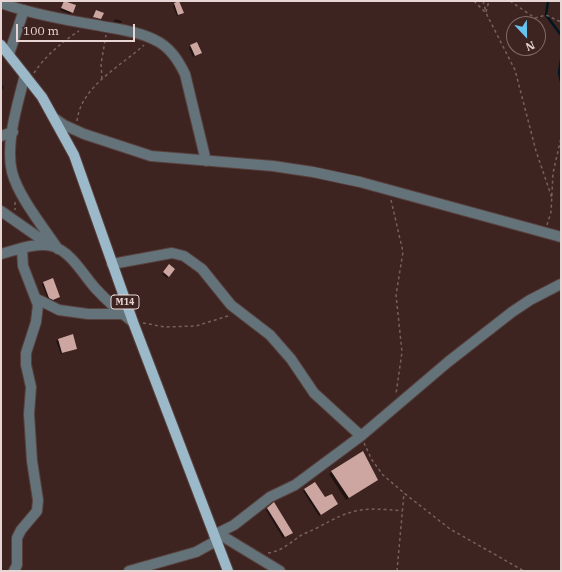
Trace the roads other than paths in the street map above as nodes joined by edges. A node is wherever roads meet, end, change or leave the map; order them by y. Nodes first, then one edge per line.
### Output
1 (1, 3) edge
2 (24, 10) junction
3 (1, 45) edge
4 (9, 54) junction
5 (27, 77) junction
6 (54, 118) junction
7 (13, 132) junction
8 (1, 136) edge
9 (206, 161) junction
10 (1, 211) edge
11 (561, 237) edge
12 (55, 247) junction
13 (22, 249) junction
14 (1, 254) edge
15 (112, 264) junction
16 (561, 284) edge
17 (37, 300) junction
18 (123, 314) junction
19 (133, 322) junction
20 (360, 436) junction
21 (216, 536) junction
22 (276, 569) edge
23 (14, 571) edge
24 (129, 571) edge
25 (228, 571) edge
26 (262, 571) edge

1 - 2 street
2 - 4 street
2 - 9 street
3 - 4 main road, M14
4 - 5 main road, M14
5 - 6 main road, M14
5 - 7 street
6 - 9 street
6 - 15 main road, M14
7 - 8 street
7 - 12 street
9 - 11 street
10 - 12 street
12 - 13 street
12 - 18 street
13 - 14 street
13 - 17 street
15 - 19 main road, M14
15 - 20 street
16 - 20 street
17 - 18 street
17 - 23 street
18 - 19 street
19 - 21 main road, M14
20 - 21 street
21 - 22 street
21 - 24 street
21 - 25 main road, M14
22 - 26 street

